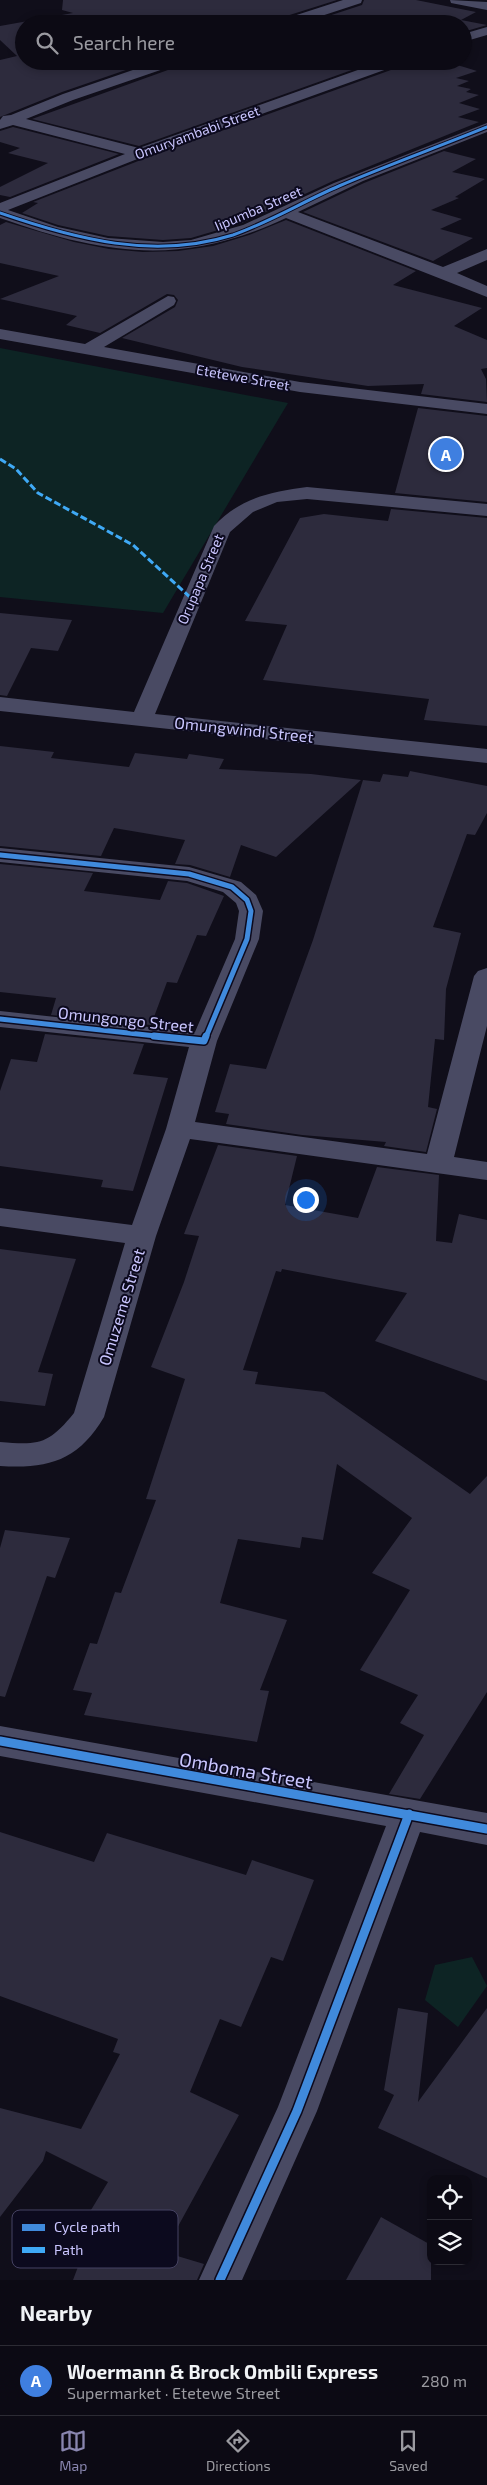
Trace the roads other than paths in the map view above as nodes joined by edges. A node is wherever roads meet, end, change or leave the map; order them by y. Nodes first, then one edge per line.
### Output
1 (356, 0) edge
2 (456, 0) edge
3 (487, 6) edge
4 (310, 15) edge
5 (487, 31) edge
6 (472, 35) edge
7 (147, 70) edge
8 (371, 70) edge
9 (4, 121) edge
10 (487, 127) edge
11 (140, 152) junction
12 (0, 208) edge
13 (285, 212) junction
14 (0, 213) edge
15 (487, 254) edge
16 (443, 273) junction
17 (487, 292) edge
18 (168, 301) dead end
19 (0, 334) edge
20 (88, 349) junction
21 (487, 409) edge
22 (487, 510) edge
23 (0, 704) edge
24 (142, 718) junction
25 (487, 756) edge
26 (0, 855) edge
27 (487, 976) edge
28 (0, 1018) edge
29 (204, 1041) junction
30 (180, 1129) junction
31 (438, 1165) junction
32 (487, 1171) edge
33 (0, 1217) edge
34 (142, 1236) junction
35 (0, 1454) edge
36 (0, 1740) edge
37 (409, 1814) junction
38 (487, 1829) edge
39 (220, 2280) edge

1 - 4 street
2 - 3 street
5 - 6 street
7 - 9 street
8 - 11 street, Omuryambabi Street
9 - 11 street
10 - 13 street, Iipumba Street
11 - 12 street, Omuryambabi Street
13 - 14 street, Iipumba Street
13 - 16 street, Iipumba Street
15 - 16 street
16 - 17 street, Iipumba Street
18 - 20 street
19 - 20 street, Etetewe Street
20 - 21 street, Etetewe Street
22 - 24 street, Orupapa Street
23 - 24 street, Omungwindi Street
24 - 25 street, Omungwindi Street
26 - 29 street, Omungongo Street
27 - 31 street
28 - 29 street, Omungongo Street
29 - 30 street
30 - 31 street
30 - 34 street
31 - 32 street
33 - 34 street, Omuzeme Street
34 - 35 street, Omuzeme Street
36 - 37 street, Omboma Street
37 - 38 street, Omboma Street
37 - 39 street

